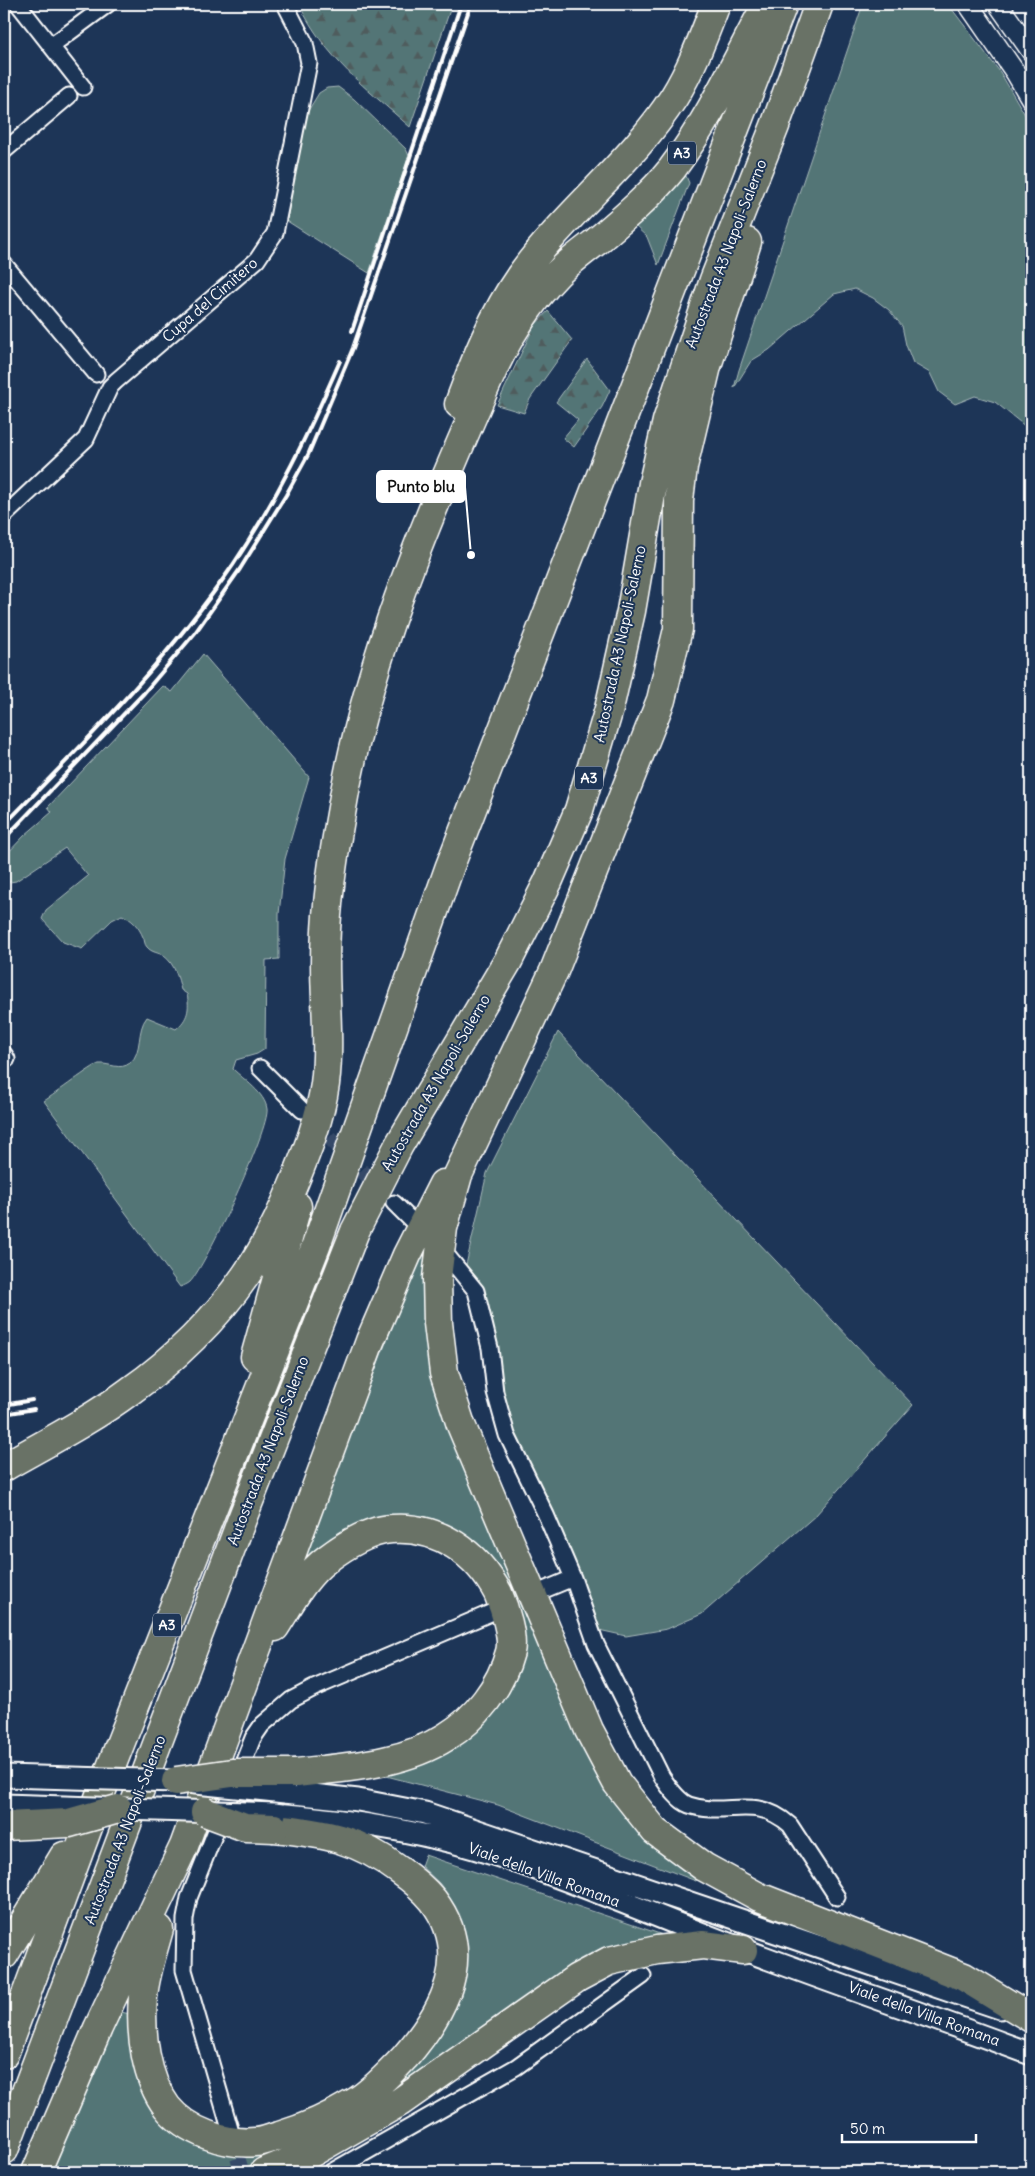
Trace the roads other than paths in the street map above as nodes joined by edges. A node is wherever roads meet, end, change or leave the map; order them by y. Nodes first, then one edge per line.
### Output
1 (18, 4) edge
2 (108, 4) edge
3 (285, 4) edge
4 (716, 4) edge
5 (767, 4) edge
6 (783, 4) edge
7 (819, 4) edge
8 (968, 4) edge
9 (998, 4) edge
10 (51, 46) junction
11 (1031, 51) edge
12 (83, 86) dead end
13 (69, 96) dead end
14 (1031, 99) edge
15 (775, 126) junction
16 (4, 151) edge
17 (4, 264) edge
18 (96, 374) dead end
19 (4, 516) edge
20 (416, 549) junction
21 (511, 1062) junction
22 (260, 1068) dead end
23 (311, 1111) junction
24 (394, 1203) tunnel mouth
25 (412, 1221) dead end
26 (449, 1258) dead end
27 (4, 1467) edge
28 (202, 1534) junction
29 (573, 1578) junction
30 (544, 1590) dead end
31 (495, 1611) dead end
32 (247, 1671) junction
33 (4, 1776) edge
34 (176, 1781) joint
35 (290, 1783) junction
36 (109, 1802) junction
37 (4, 1805) edge
38 (204, 1812) joint
39 (275, 1821) junction
40 (4, 1826) edge
41 (184, 1846) junction
42 (837, 1897) dead end
43 (743, 1950) junction
44 (4, 1955) edge
45 (643, 1976) dead end
46 (1031, 2018) edge
47 (4, 2054) edge
48 (1031, 2054) edge
49 (230, 2129) tunnel mouth
50 (4, 2150) edge
51 (36, 2172) edge
52 (264, 2172) edge
53 (331, 2172) edge

1 - 10 street
2 - 10 street
3 - 19 street, Cupa del Cimitero
4 - 20 highway
5 - 20 highway, A3
6 - 28 highway, Autostrada A3 Napoli-Salerno / A3
7 - 15 highway, Autostrada A3 Napoli-Salerno / A3
8 - 14 street
9 - 11 street
10 - 12 street
13 - 16 street
15 - 21 highway
15 - 50 highway, Autostrada A3 Napoli-Salerno / A3
17 - 18 street
20 - 23 highway, A3
21 - 32 highway
21 - 46 highway
22 - 23 street
23 - 27 highway, A3
23 - 28 highway, A3
24 - 25 street
26 - 29 street
28 - 36 highway, Autostrada A3 Napoli-Salerno / A3
29 - 30 street
29 - 42 street
31 - 49 street
32 - 35 highway
32 - 41 highway
33 - 34 main road, bridge
34 - 35 highway, bridge
35 - 46 main road, Viale della Villa Romana
36 - 37 main road, bridge
36 - 38 main road, bridge
36 - 40 highway, bridge
36 - 44 highway
36 - 47 highway, Autostrada A3 Napoli-Salerno / A3
38 - 39 highway, bridge
39 - 41 highway
39 - 43 main road, Viale della Villa Romana
41 - 51 highway
43 - 48 main road, Viale della Villa Romana
43 - 52 highway
45 - 53 street

